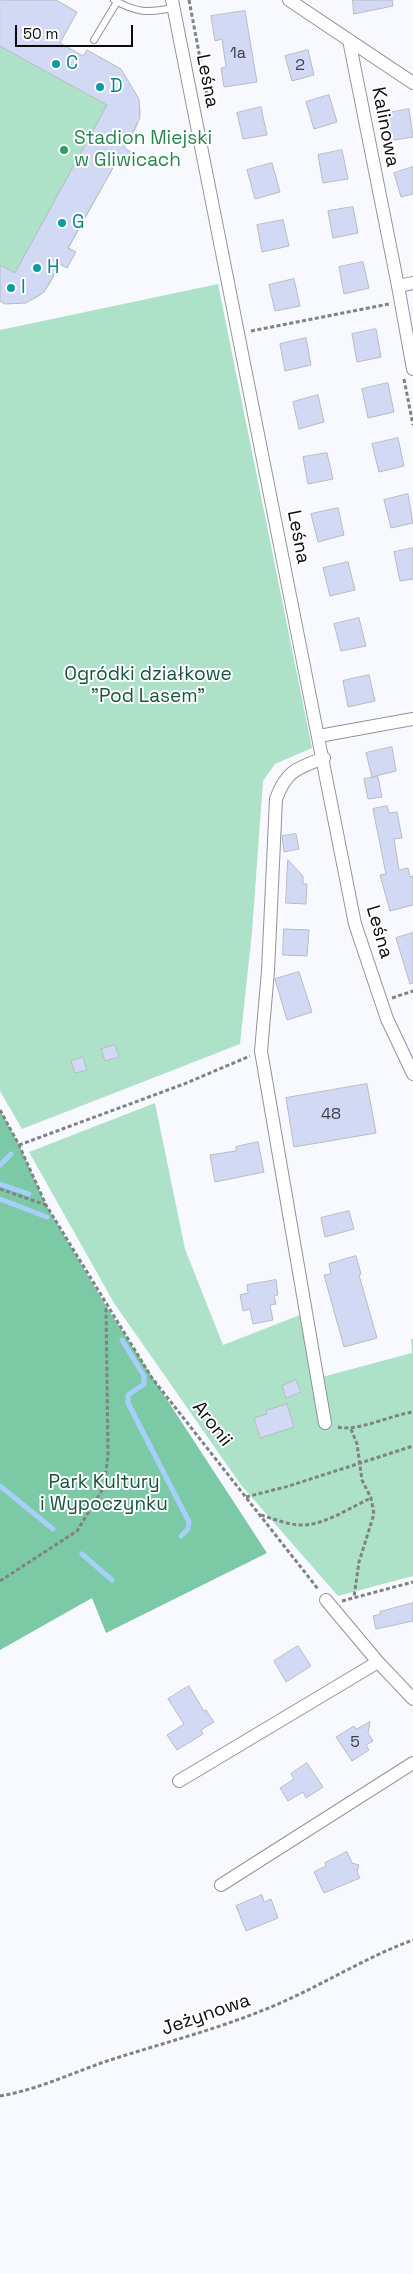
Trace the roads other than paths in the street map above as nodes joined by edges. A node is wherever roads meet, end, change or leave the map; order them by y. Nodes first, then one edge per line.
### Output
1 (289, 0) edge
2 (115, 1) edge
3 (172, 4) edge
4 (94, 40) dead end
5 (348, 40) junction
6 (413, 83) edge
7 (413, 283) edge
8 (398, 286) junction
9 (413, 369) edge
10 (413, 719) edge
11 (319, 736) junction
12 (324, 758) junction
13 (413, 1074) edge
14 (325, 1423) dead end
15 (328, 1602) road end
16 (378, 1662) junction
17 (413, 1699) edge
18 (413, 1763) edge
19 (179, 1781) dead end
20 (221, 1885) dead end

1 - 5 street
2 - 3 lane
2 - 4 lane
3 - 11 street, Leśna
5 - 6 street
5 - 8 street, Kalinowa
7 - 8 street
8 - 9 street, Kalinowa
10 - 11 street
11 - 12 street, Leśna
12 - 13 street, Leśna
12 - 14 street
15 - 16 street
16 - 17 street
16 - 19 street
18 - 20 street

